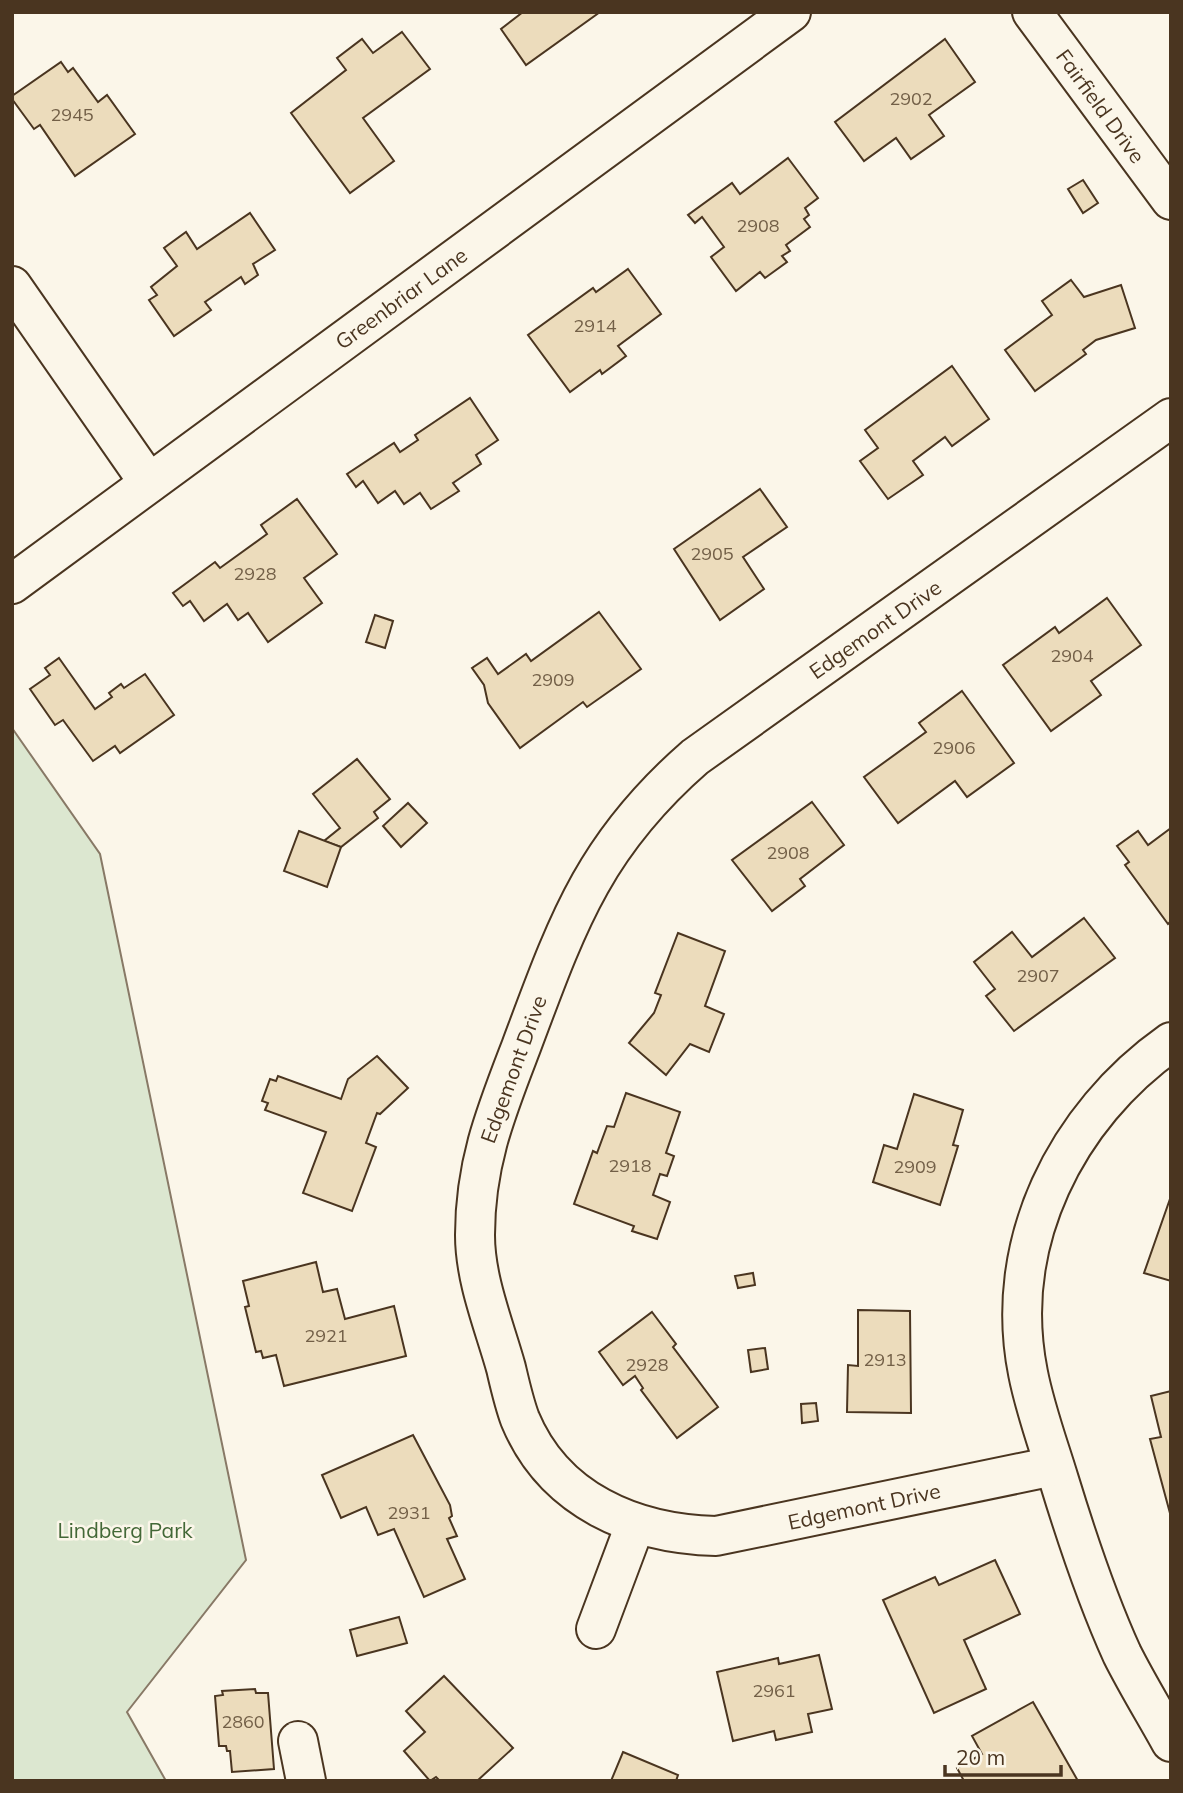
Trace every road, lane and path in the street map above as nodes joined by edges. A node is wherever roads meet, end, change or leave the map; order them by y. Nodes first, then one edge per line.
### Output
1 (791, 12) edge
2 (1032, 12) edge
3 (1171, 200) edge
4 (12, 286) edge
5 (1171, 418) edge
6 (149, 483) junction
7 (12, 584) edge
8 (1171, 1042) edge
9 (1054, 1466) junction
10 (635, 1525) junction
11 (596, 1629) dead end
12 (298, 1741) dead end
13 (1171, 1742) edge
14 (306, 1781) edge

1 - 6 street, Greenbriar Lane
2 - 3 street, Fairfield Drive
4 - 6 street
5 - 10 street, Edgemont Drive
6 - 7 street, Greenbriar Lane
8 - 9 street
9 - 10 street, Edgemont Drive
9 - 13 street
10 - 11 street
12 - 14 street

